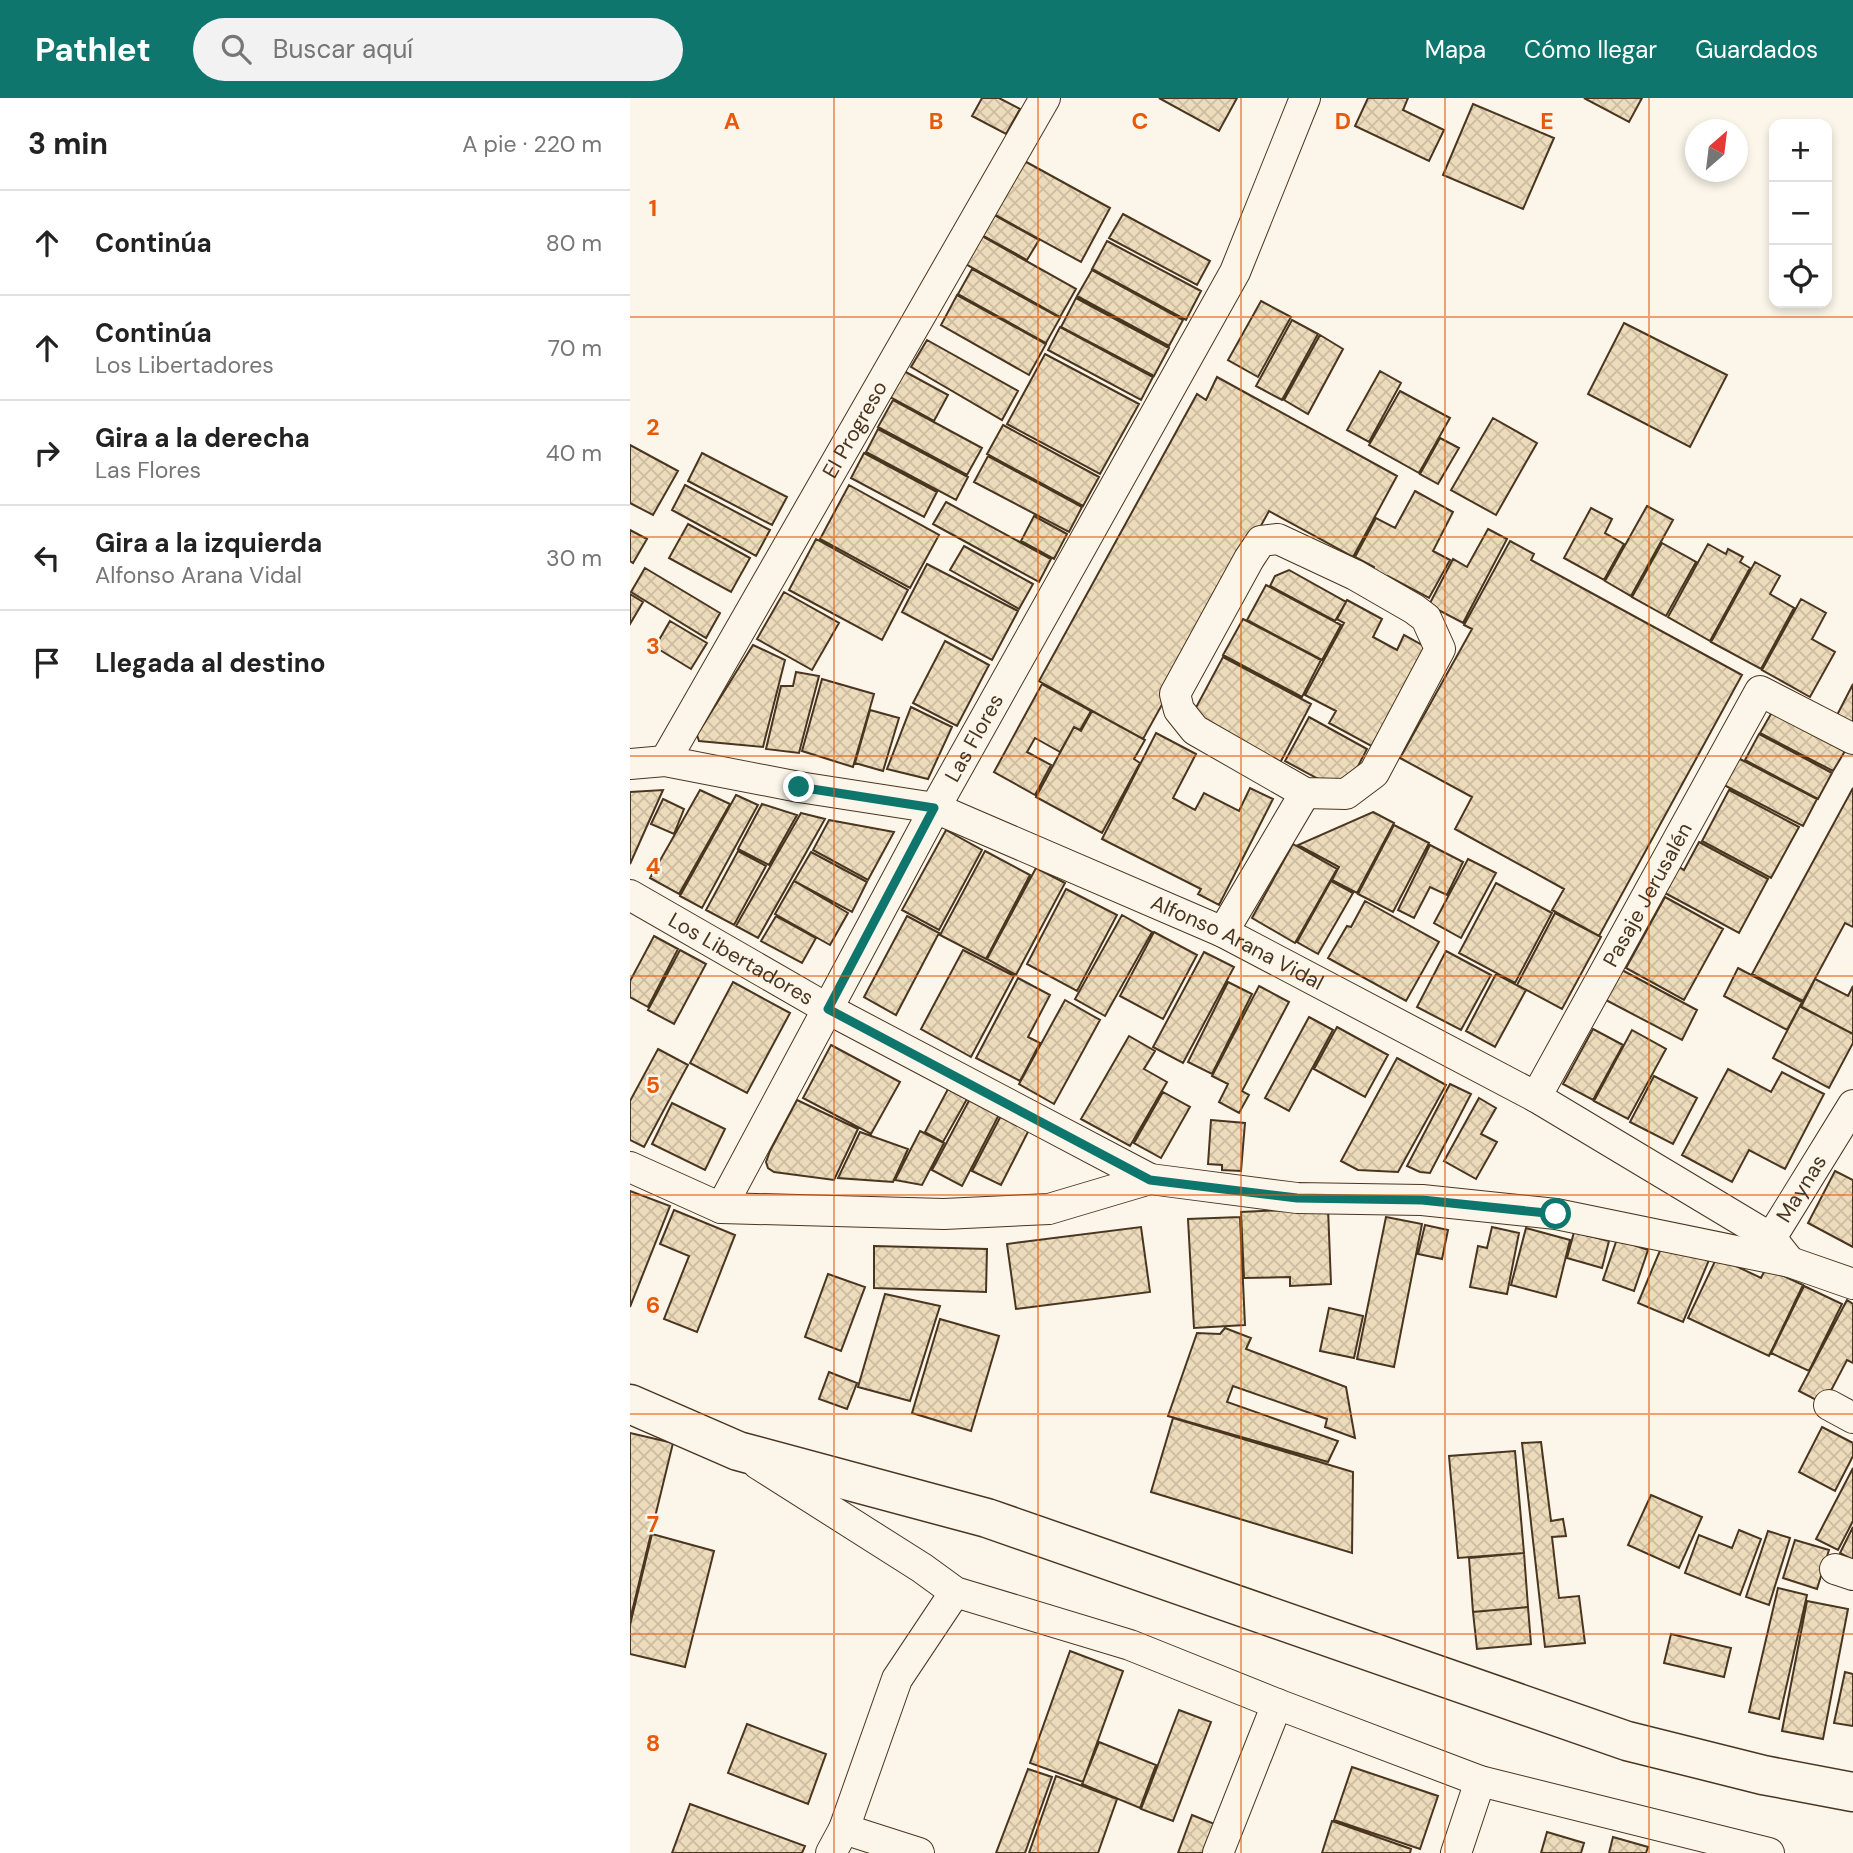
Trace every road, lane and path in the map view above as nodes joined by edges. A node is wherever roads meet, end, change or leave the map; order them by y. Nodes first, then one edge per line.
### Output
1 (1045, 98) edge
2 (1305, 98) edge
3 (1853, 739) edge
4 (665, 761) junction
5 (630, 764) edge
6 (1305, 793) junction
7 (934, 808) junction
8 (630, 895) edge
9 (1223, 932) junction
10 (828, 1009) junction
11 (1536, 1097) junction
12 (1853, 1105) edge
13 (630, 1167) edge
14 (1150, 1180) junction
15 (721, 1208) junction
16 (1771, 1238) junction
17 (1790, 1262) junction
18 (1853, 1284) edge
19 (630, 1404) edge
20 (738, 1451) junction
21 (955, 1592) junction
22 (1277, 1704) junction
23 (1480, 1781) junction
24 (1853, 1792) edge
25 (837, 1841) edge
26 (919, 1853) edge
27 (1218, 1853) edge
28 (1456, 1853) edge
29 (1764, 1853) edge

1 - 4 street, El Progreso
2 - 7 street, Las Flores
3 - 11 street, Pasaje Jerusalén
4 - 5 street, Alfonso Arana Vidal
4 - 7 street, Alfonso Arana Vidal
6 - 6 street
6 - 9 street
7 - 9 street, Alfonso Arana Vidal
7 - 10 street, Las Flores
8 - 10 street, Los Libertadores
9 - 11 street, Alfonso Arana Vidal
10 - 14 street, Los Libertadores
10 - 15 street, Las Flores
11 - 16 street, Alfonso Arana Vidal
12 - 16 street, Maynas
13 - 15 street
14 - 15 street
14 - 17 street
16 - 17 street, Alfonso Arana Vidal
17 - 18 street
19 - 20 highway
20 - 21 street
20 - 24 highway
21 - 22 street
21 - 25 street
22 - 23 street
22 - 27 street
23 - 28 street
23 - 29 street
25 - 26 street

